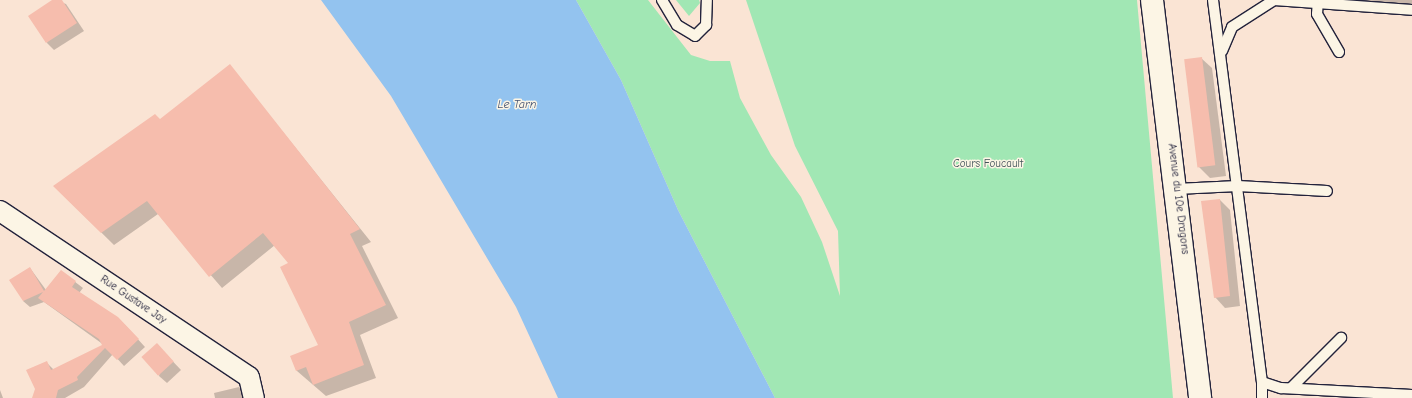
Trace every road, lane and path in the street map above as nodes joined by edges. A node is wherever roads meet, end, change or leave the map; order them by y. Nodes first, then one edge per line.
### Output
1 (662, 0) edge
2 (707, 0) edge
3 (1152, 0) edge
4 (1213, 0) edge
5 (1318, 2) edge
6 (1412, 10) edge
7 (1222, 51) junction
8 (1339, 52) dead end
9 (1238, 186) junction
10 (1176, 189) junction
11 (1327, 191) dead end
12 (0, 211) edge
13 (1341, 338) dead end
14 (1262, 382) junction
15 (1291, 388) junction
16 (1412, 394) edge
17 (254, 398) edge
18 (1200, 398) edge
19 (1262, 398) edge

1 - 2 lane
3 - 10 main road, Avenue du 10e Dragons
4 - 7 lane
5 - 6 lane
5 - 7 lane
5 - 8 lane
7 - 9 lane
9 - 10 lane
9 - 11 lane
9 - 14 lane
10 - 18 main road, Avenue du 10e Dragons
12 - 17 street, Rue Gustave Jay
13 - 15 lane
14 - 15 lane
14 - 19 lane
15 - 16 lane

